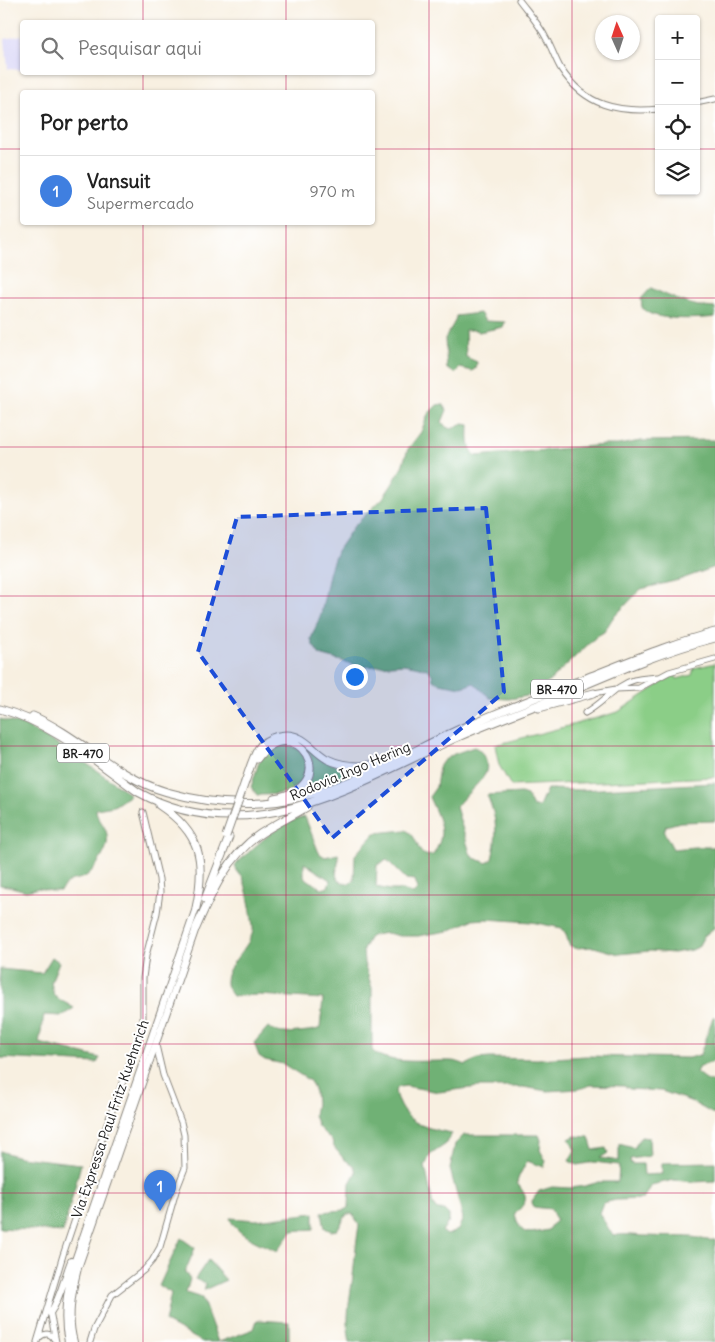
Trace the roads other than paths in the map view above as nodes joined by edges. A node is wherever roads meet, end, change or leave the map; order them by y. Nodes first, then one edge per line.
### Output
1 (519, 0) edge
2 (715, 99) edge
3 (700, 102) edge
4 (655, 109) edge
5 (715, 632) edge
6 (715, 638) edge
7 (715, 659) edge
8 (661, 676) junction
9 (616, 689) junction
10 (594, 693) junction
11 (0, 704) edge
12 (599, 704) junction
13 (0, 709) edge
14 (585, 713) dead end
15 (514, 714) junction
16 (404, 756) junction
17 (247, 782) junction
18 (322, 798) junction
19 (151, 799) junction
20 (247, 804) junction
21 (143, 812) dead end
22 (227, 837) junction
23 (196, 908) junction
24 (196, 928) junction
25 (156, 1041) junction
26 (82, 1239) junction
27 (49, 1301) junction
28 (50, 1313) junction
29 (42, 1326) junction
30 (37, 1341) edge
31 (56, 1342) edge
32 (68, 1342) edge
33 (74, 1342) edge
34 (90, 1342) edge

1 - 4 street
2 - 3 street
5 - 16 highway, Rodovia Ingo Hering / BR-470
6 - 15 highway, Rodovia Ingo Hering / BR-470
7 - 8 street
8 - 9 street
8 - 9 street
9 - 10 street
9 - 12 street
10 - 12 street
10 - 15 highway
11 - 20 highway, Rodovia Ingo Hering / BR-470
12 - 14 street
13 - 19 highway, Rodovia Ingo Hering / BR-470
15 - 18 highway, Rodovia Ingo Hering / BR-470
16 - 17 highway
16 - 20 highway, Rodovia Ingo Hering / BR-470
17 - 20 highway
17 - 22 highway, bridge
18 - 19 highway, Rodovia Ingo Hering / BR-470
18 - 24 highway
19 - 23 highway
21 - 27 street
22 - 23 highway
22 - 24 highway
23 - 26 main road, Via Expressa Paul Fritz Kuehnrich
24 - 25 main road, Via Expressa Paul Fritz Kuehnrich
25 - 33 main road, Via Expressa Paul Fritz Kuehnrich
25 - 34 street
26 - 28 main road
26 - 32 main road, Via Expressa Paul Fritz Kuehnrich
27 - 28 street
27 - 29 street
28 - 29 street
28 - 31 street
29 - 30 street
30 - 31 street

